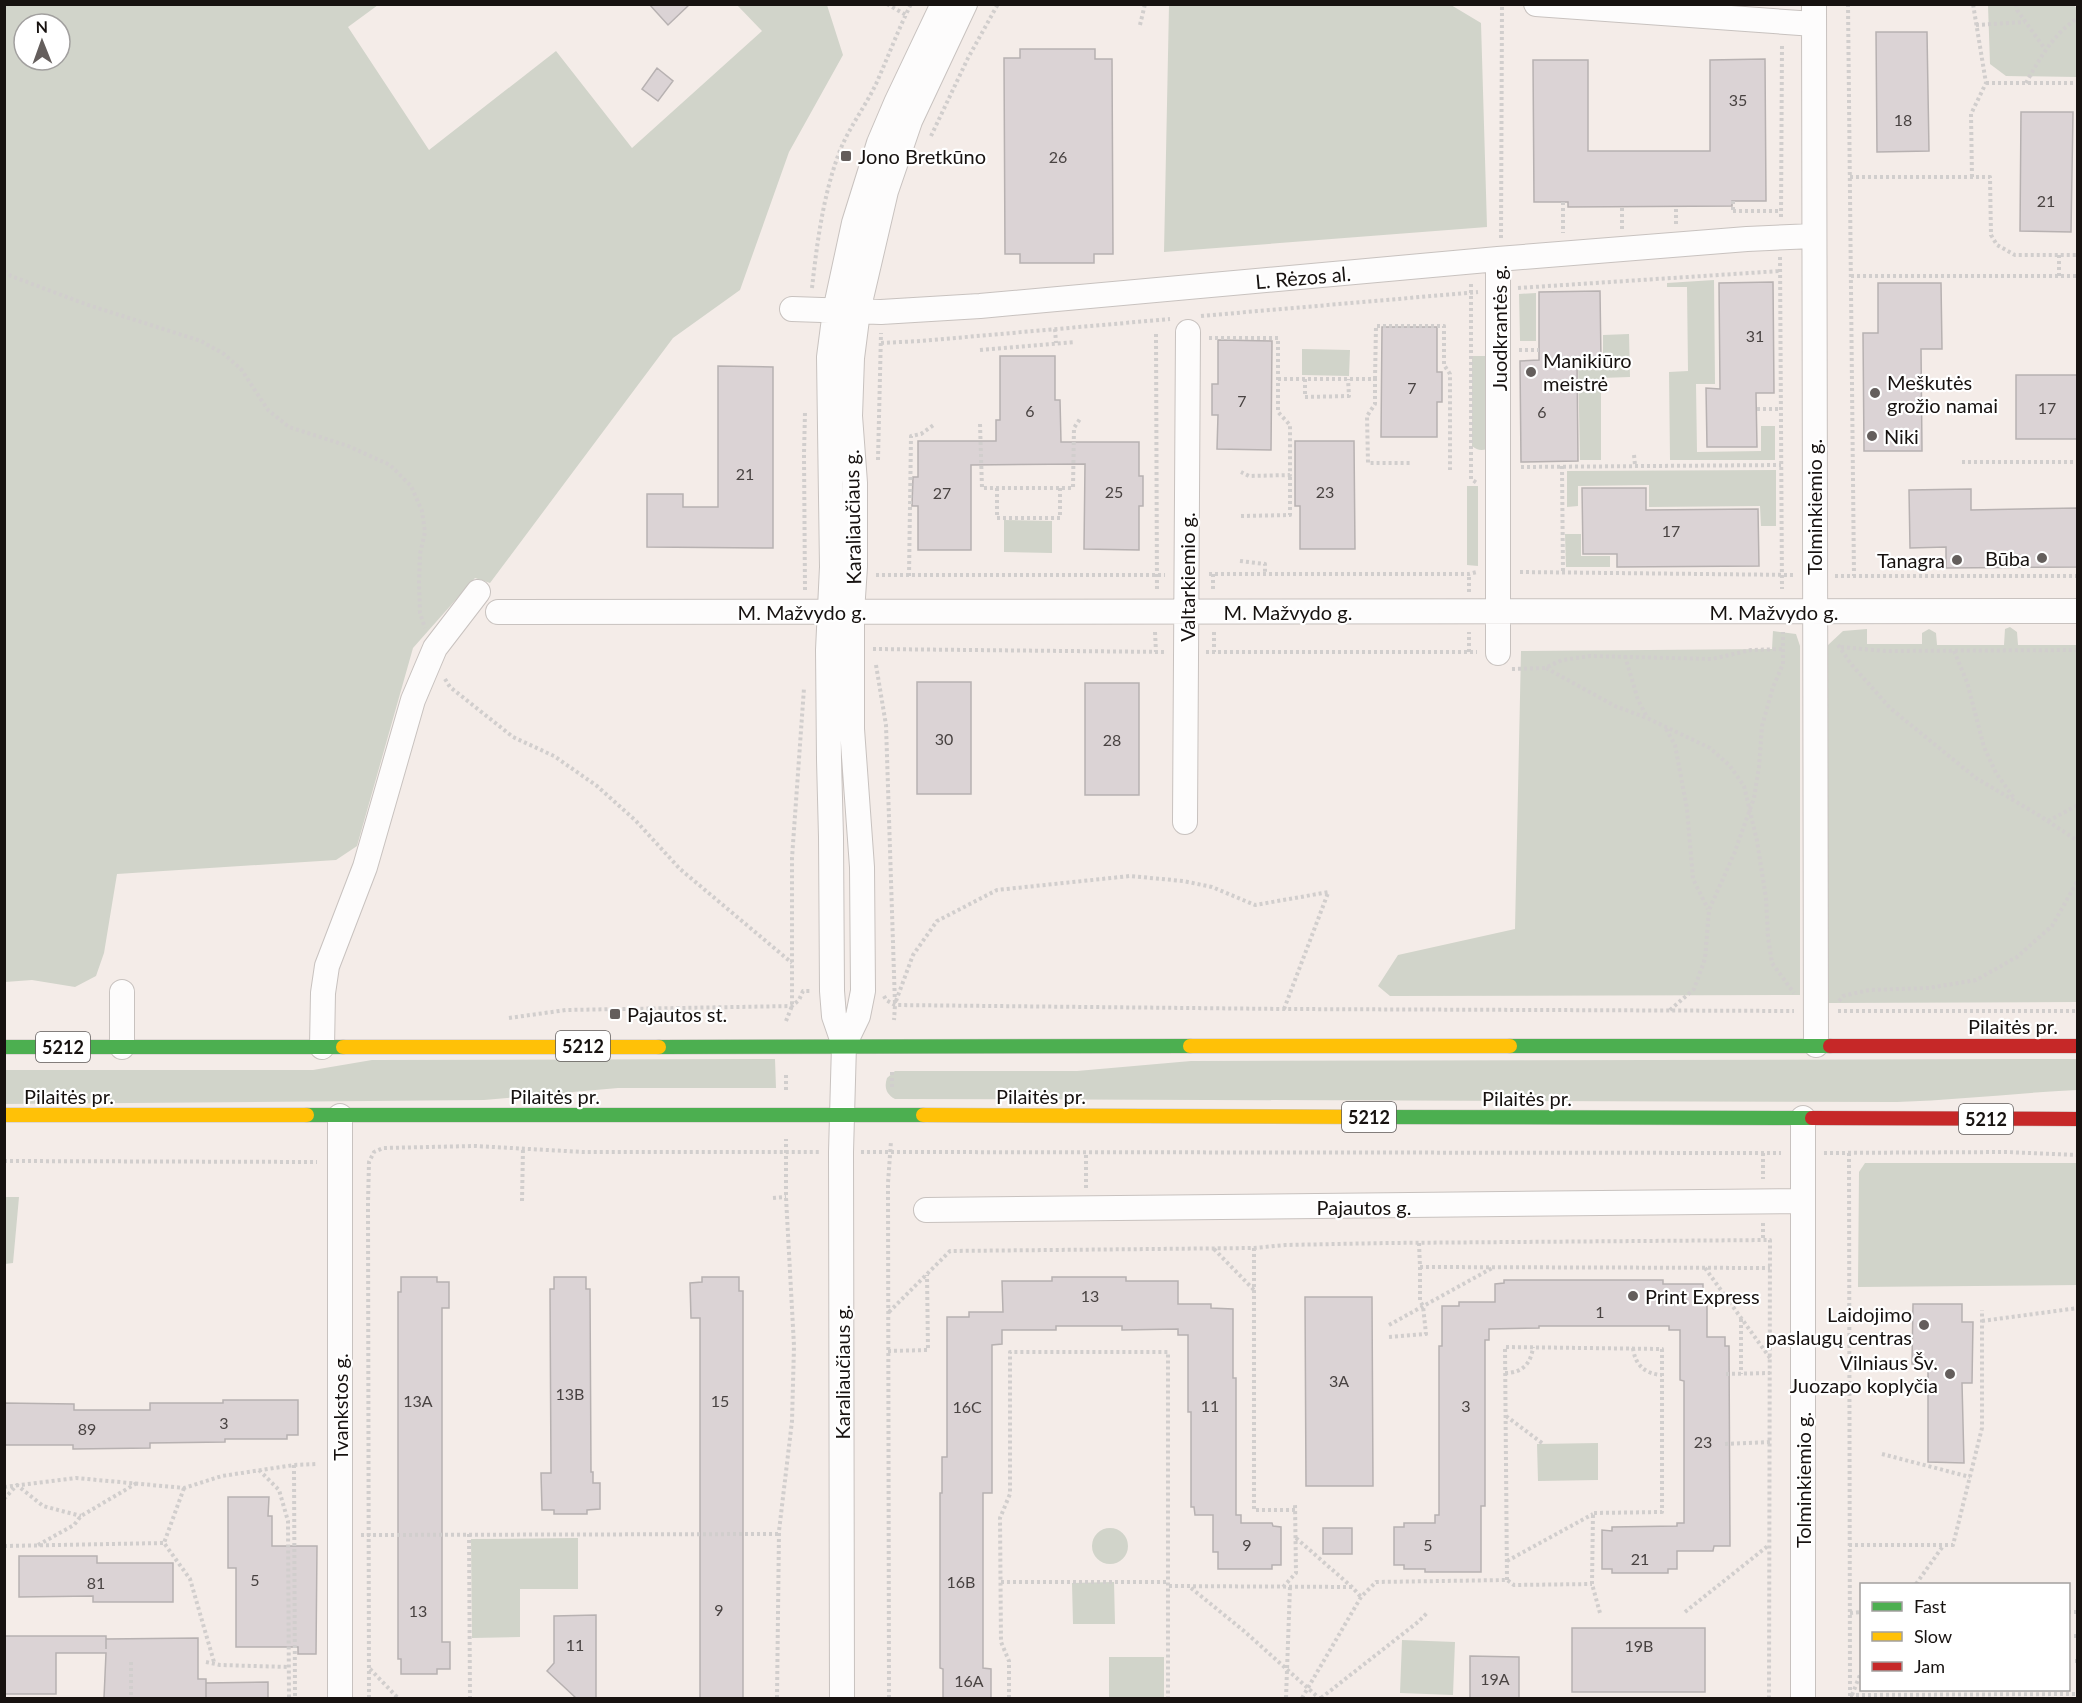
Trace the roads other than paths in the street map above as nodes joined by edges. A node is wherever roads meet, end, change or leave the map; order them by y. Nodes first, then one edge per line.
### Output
1 (943, 4) edge
2 (965, 4) edge
3 (1536, 4) edge
4 (1814, 14) edge
5 (1814, 236) junction
6 (1498, 259) junction
7 (792, 309) dead end
8 (846, 311) junction
9 (1188, 335) road end
10 (478, 592) dead end
11 (2078, 611) edge
12 (498, 612) dead end
13 (841, 612) junction
14 (1187, 612) junction
15 (1498, 612) junction
16 (1816, 612) junction
17 (1498, 652) road end
18 (1185, 822) dead end
19 (122, 992) dead end
20 (844, 1045) junction
21 (1816, 1045) junction
22 (2078, 1046) edge
23 (4, 1047) edge
24 (122, 1047) junction
25 (322, 1047) junction
26 (843, 1115) junction
27 (4, 1116) edge
28 (340, 1116) junction
29 (1803, 1118) junction
30 (2078, 1119) edge
31 (1803, 1201) junction
32 (926, 1210) dead end
33 (340, 1698) edge
34 (842, 1698) edge
35 (1803, 1698) edge

1 - 8 street, Karaliaučiaus g.
2 - 8 street, Karaliaučiaus g.
3 - 4 street
4 - 5 street, Tolminkiemio g.
5 - 6 street, L. Rėzos al.
5 - 16 street, Tolminkiemio g.
6 - 8 street, L. Rėzos al.
6 - 15 street, Juodkrantės g.
7 - 8 street, L. Rėzos al.
8 - 13 street, Karaliaučiaus g.
9 - 14 street, Valtarkiemio g.
10 - 25 street
11 - 16 street, M. Mažvydo g.
12 - 13 street, M. Mažvydo g.
13 - 14 street, M. Mažvydo g.
13 - 20 street, Karaliaučiaus g.
13 - 20 street, Karaliaučiaus g.
14 - 15 street, M. Mažvydo g.
14 - 18 street, Valtarkiemio g.
15 - 16 street, M. Mažvydo g.
15 - 17 street, Juodkrantės g.
16 - 21 street, Tolminkiemio g.
19 - 24 street
20 - 21 main road, Pilaitės pr. / 5212
20 - 25 main road, Pilaitės pr. / 5212
20 - 26 street, Karaliaučiaus g.
21 - 22 main road, Pilaitės pr. / 5212
23 - 24 main road, Pilaitės pr. / 5212
24 - 25 main road, Pilaitės pr. / 5212
26 - 28 main road, Pilaitės pr. / 5212
26 - 29 main road, Pilaitės pr. / 5212
26 - 34 street, Karaliaučiaus g.
27 - 28 main road, Pilaitės pr. / 5212
28 - 33 street, Tvankstos g.
29 - 30 main road, Pilaitės pr. / 5212
29 - 31 street, Tolminkiemio g.
31 - 32 street, Pajautos g.
31 - 35 street, Tolminkiemio g.

